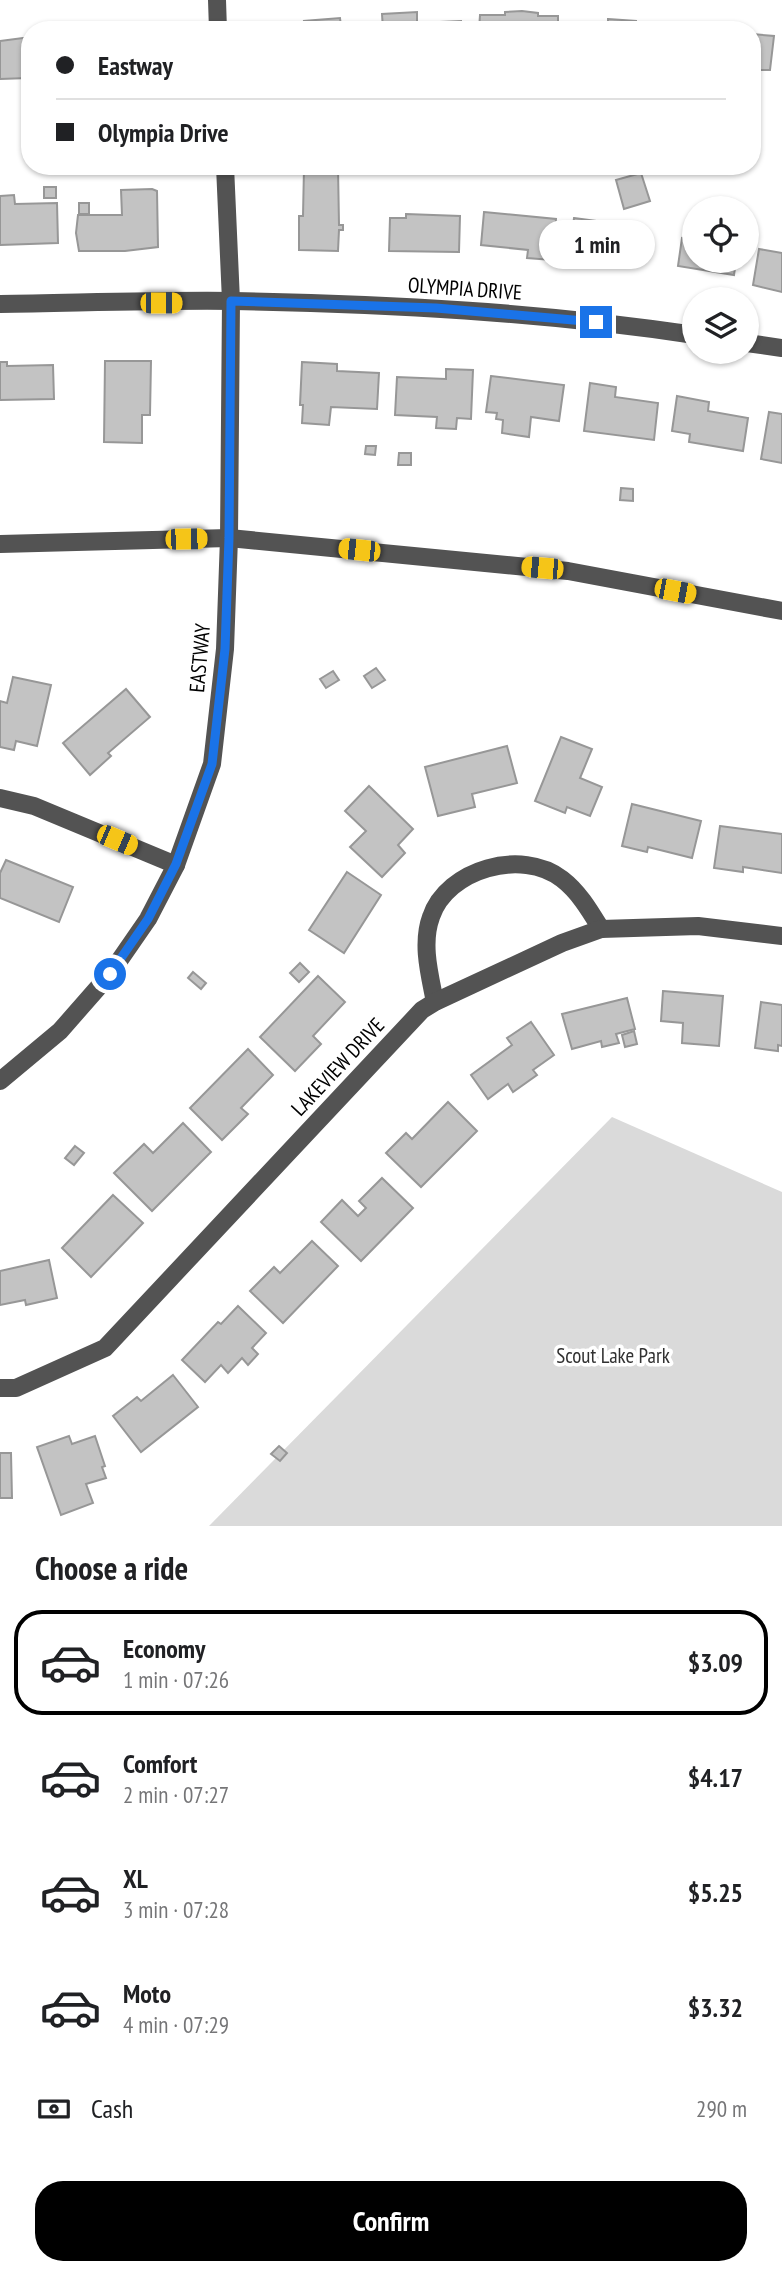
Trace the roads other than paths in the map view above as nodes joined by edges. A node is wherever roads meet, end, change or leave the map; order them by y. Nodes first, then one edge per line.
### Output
1 (217, 0) edge
2 (218, 21) edge
3 (225, 175) edge
4 (231, 301) junction
5 (0, 304) edge
6 (682, 333) edge
7 (759, 344) edge
8 (782, 348) edge
9 (229, 538) junction
10 (0, 544) edge
11 (782, 611) edge
12 (0, 798) edge
13 (176, 864) junction
14 (601, 929) junction
15 (782, 936) edge
16 (435, 1002) junction
17 (0, 1081) edge
18 (0, 1388) edge

1 - 2 street
3 - 4 street, EASTWAY
4 - 5 street, OLYMPIA DRIVE
4 - 6 street, OLYMPIA DRIVE
4 - 9 street, EASTWAY
7 - 8 street
9 - 10 street
9 - 11 street
9 - 13 street, EASTWAY
12 - 13 street
13 - 17 street, EASTWAY
14 - 15 street, LAKEVIEW DRIVE
14 - 16 street, LAKEVIEW DRIVE
14 - 16 street
16 - 18 street, LAKEVIEW DRIVE

